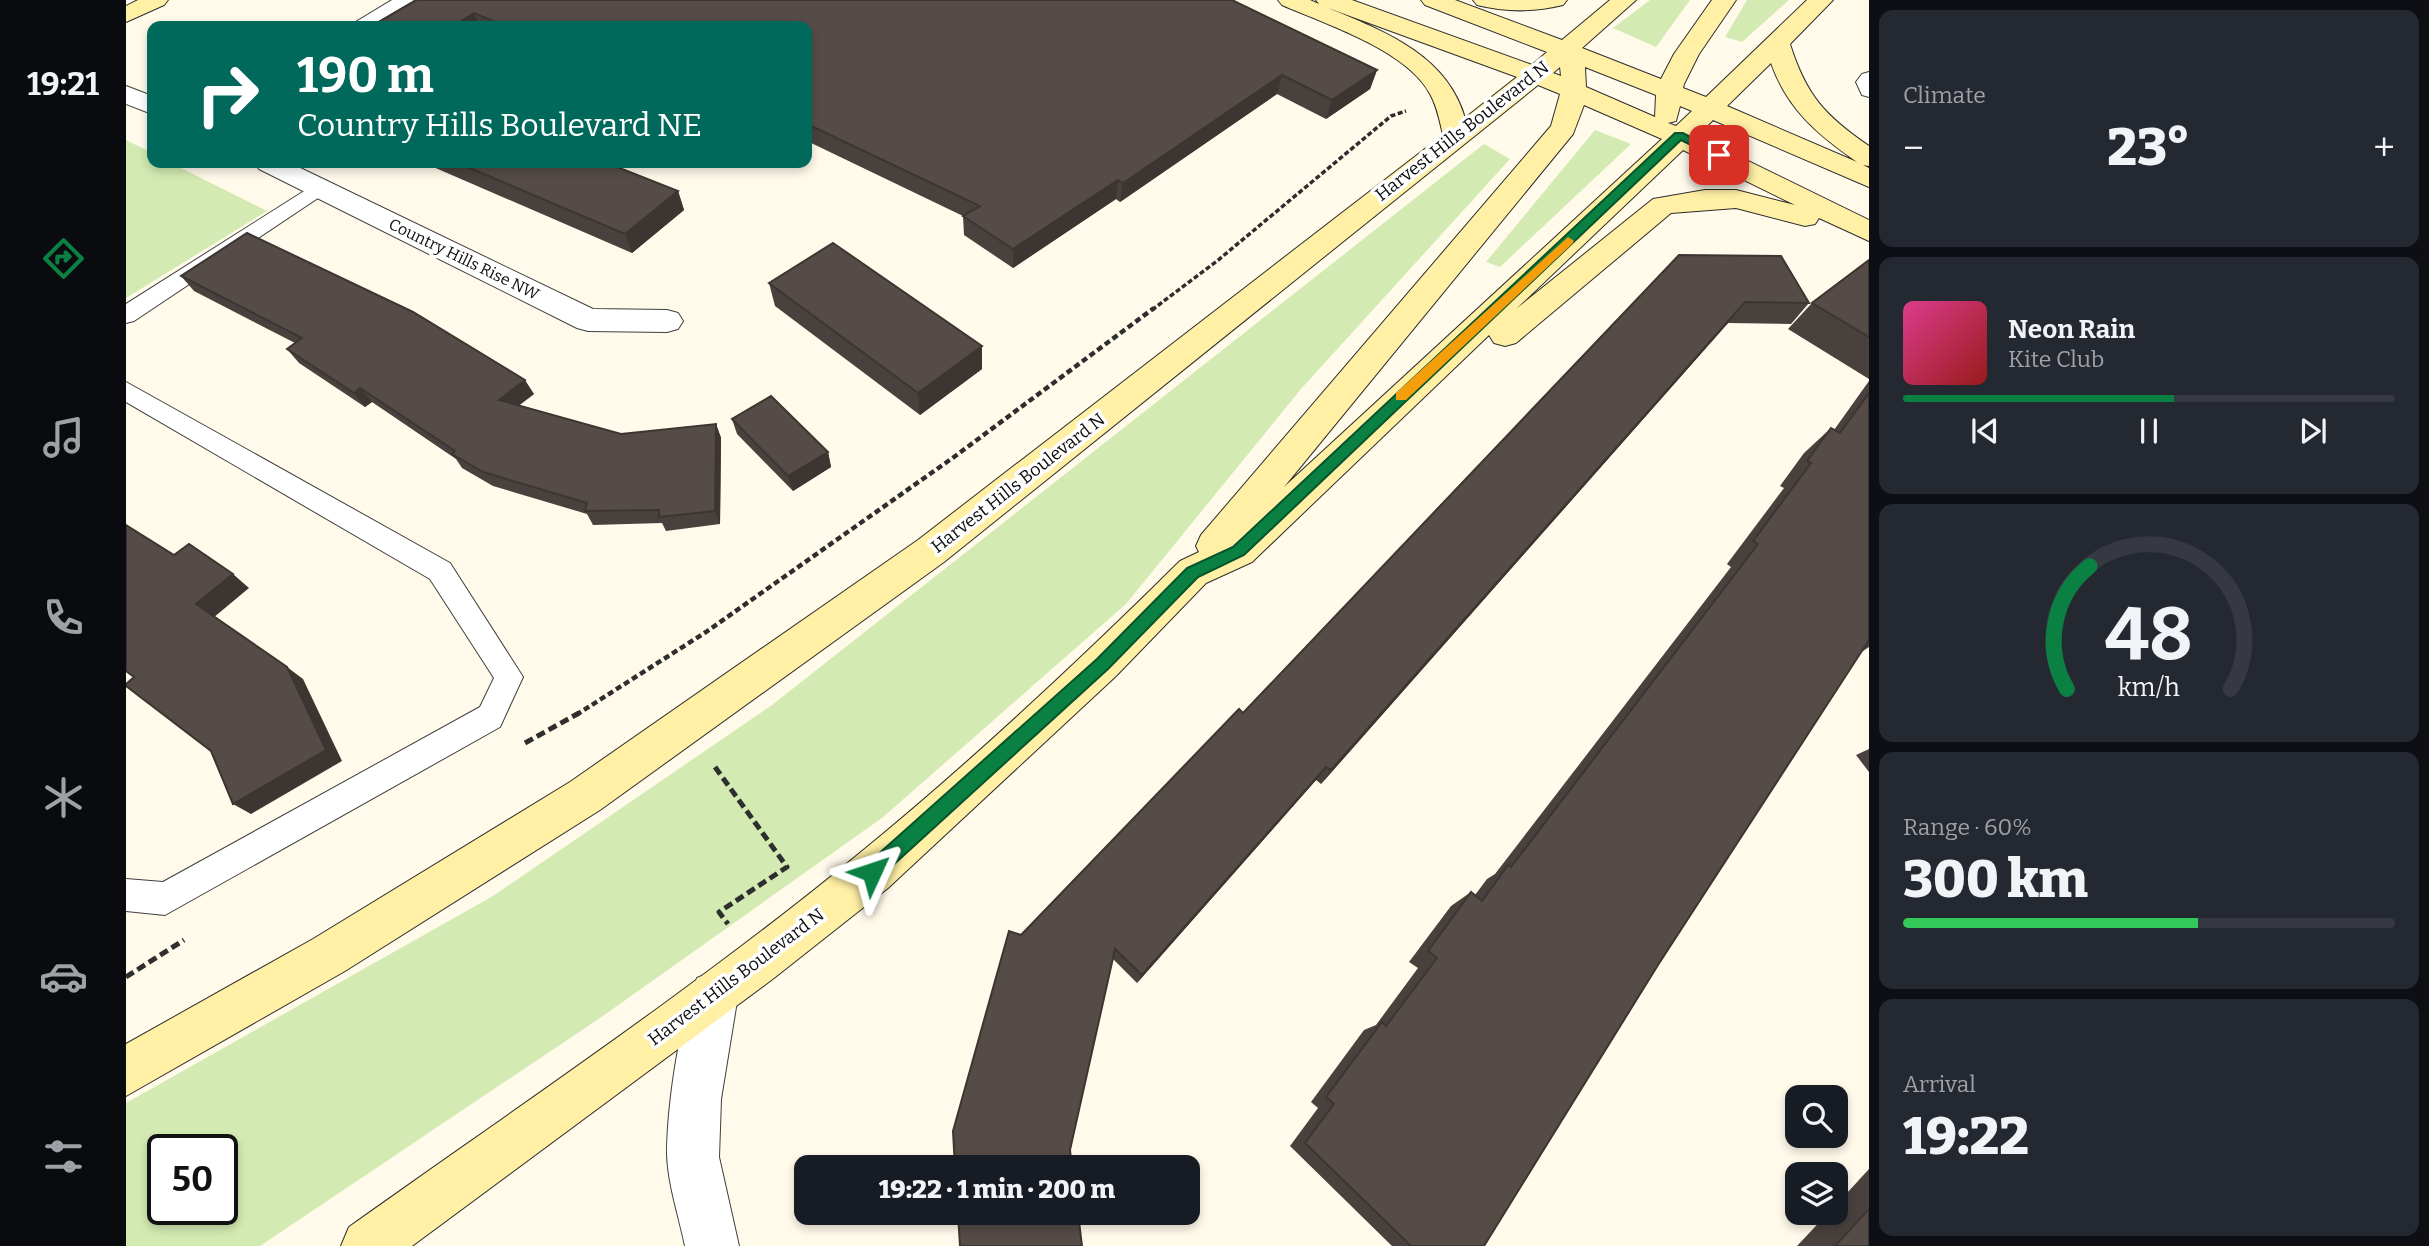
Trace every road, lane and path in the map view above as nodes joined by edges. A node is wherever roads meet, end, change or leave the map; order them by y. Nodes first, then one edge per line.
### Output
1 (156, 0) edge
2 (405, 0) edge
3 (1290, 0) edge
4 (1328, 0) edge
5 (1433, 0) edge
6 (1485, 0) edge
7 (1555, 0) edge
8 (1624, 0) edge
9 (1724, 0) edge
10 (1821, 0) edge
11 (126, 15) edge
12 (367, 21) edge
13 (1777, 43) junction
14 (1567, 48) junction
15 (1535, 75) junction
16 (1869, 78) edge
17 (1573, 91) junction
18 (1671, 91) junction
19 (1869, 91) edge
20 (126, 94) edge
21 (147, 104) edge
22 (1710, 107) junction
23 (1410, 109) dead end
24 (1457, 135) junction
25 (1679, 136) junction
26 (1869, 158) edge
27 (280, 168) edge
28 (1869, 178) edge
29 (320, 187) junction
30 (1869, 232) edge
31 (1869, 240) edge
32 (126, 315) edge
33 (667, 321) dead end
34 (126, 391) edge
35 (1373, 423) junction
36 (1193, 572) junction
37 (519, 746) dead end
38 (715, 767) dead end
39 (126, 895) edge
40 (733, 930) dead end
41 (195, 933) dead end
42 (126, 977) edge
43 (714, 995) junction
44 (126, 1071) edge
45 (368, 1246) edge
46 (712, 1246) edge

1 - 11 main road
2 - 12 lane
3 - 24 main road
4 - 15 main road
5 - 14 main road
6 - 7 main road
8 - 14 main road, Harvest Hills Boulevard N
9 - 18 main road
10 - 13 main road, Harvest Hills Boulevard N
13 - 22 main road, Harvest Hills Boulevard N
13 - 26 main road
14 - 15 main road, Harvest Hills Boulevard N
14 - 17 main road
14 - 18 main road
15 - 17 main road
15 - 24 main road, Harvest Hills Boulevard N
16 - 19 lane
17 - 25 main road
17 - 36 main road
18 - 22 main road
18 - 25 main road
20 - 21 street
22 - 25 main road, Harvest Hills Boulevard N
22 - 28 main road
23 - 37 path
24 - 44 main road, Harvest Hills Boulevard N
25 - 30 main road
25 - 35 main road, Harvest Hills Boulevard N
27 - 29 street, Country Hills Rise NW
29 - 32 lane
29 - 33 street, Country Hills Rise NW
31 - 35 main road
34 - 39 lane
35 - 36 main road, Harvest Hills Boulevard N
36 - 43 main road, Harvest Hills Boulevard N
38 - 40 path
41 - 42 path
43 - 45 main road, Harvest Hills Boulevard N
43 - 46 street

